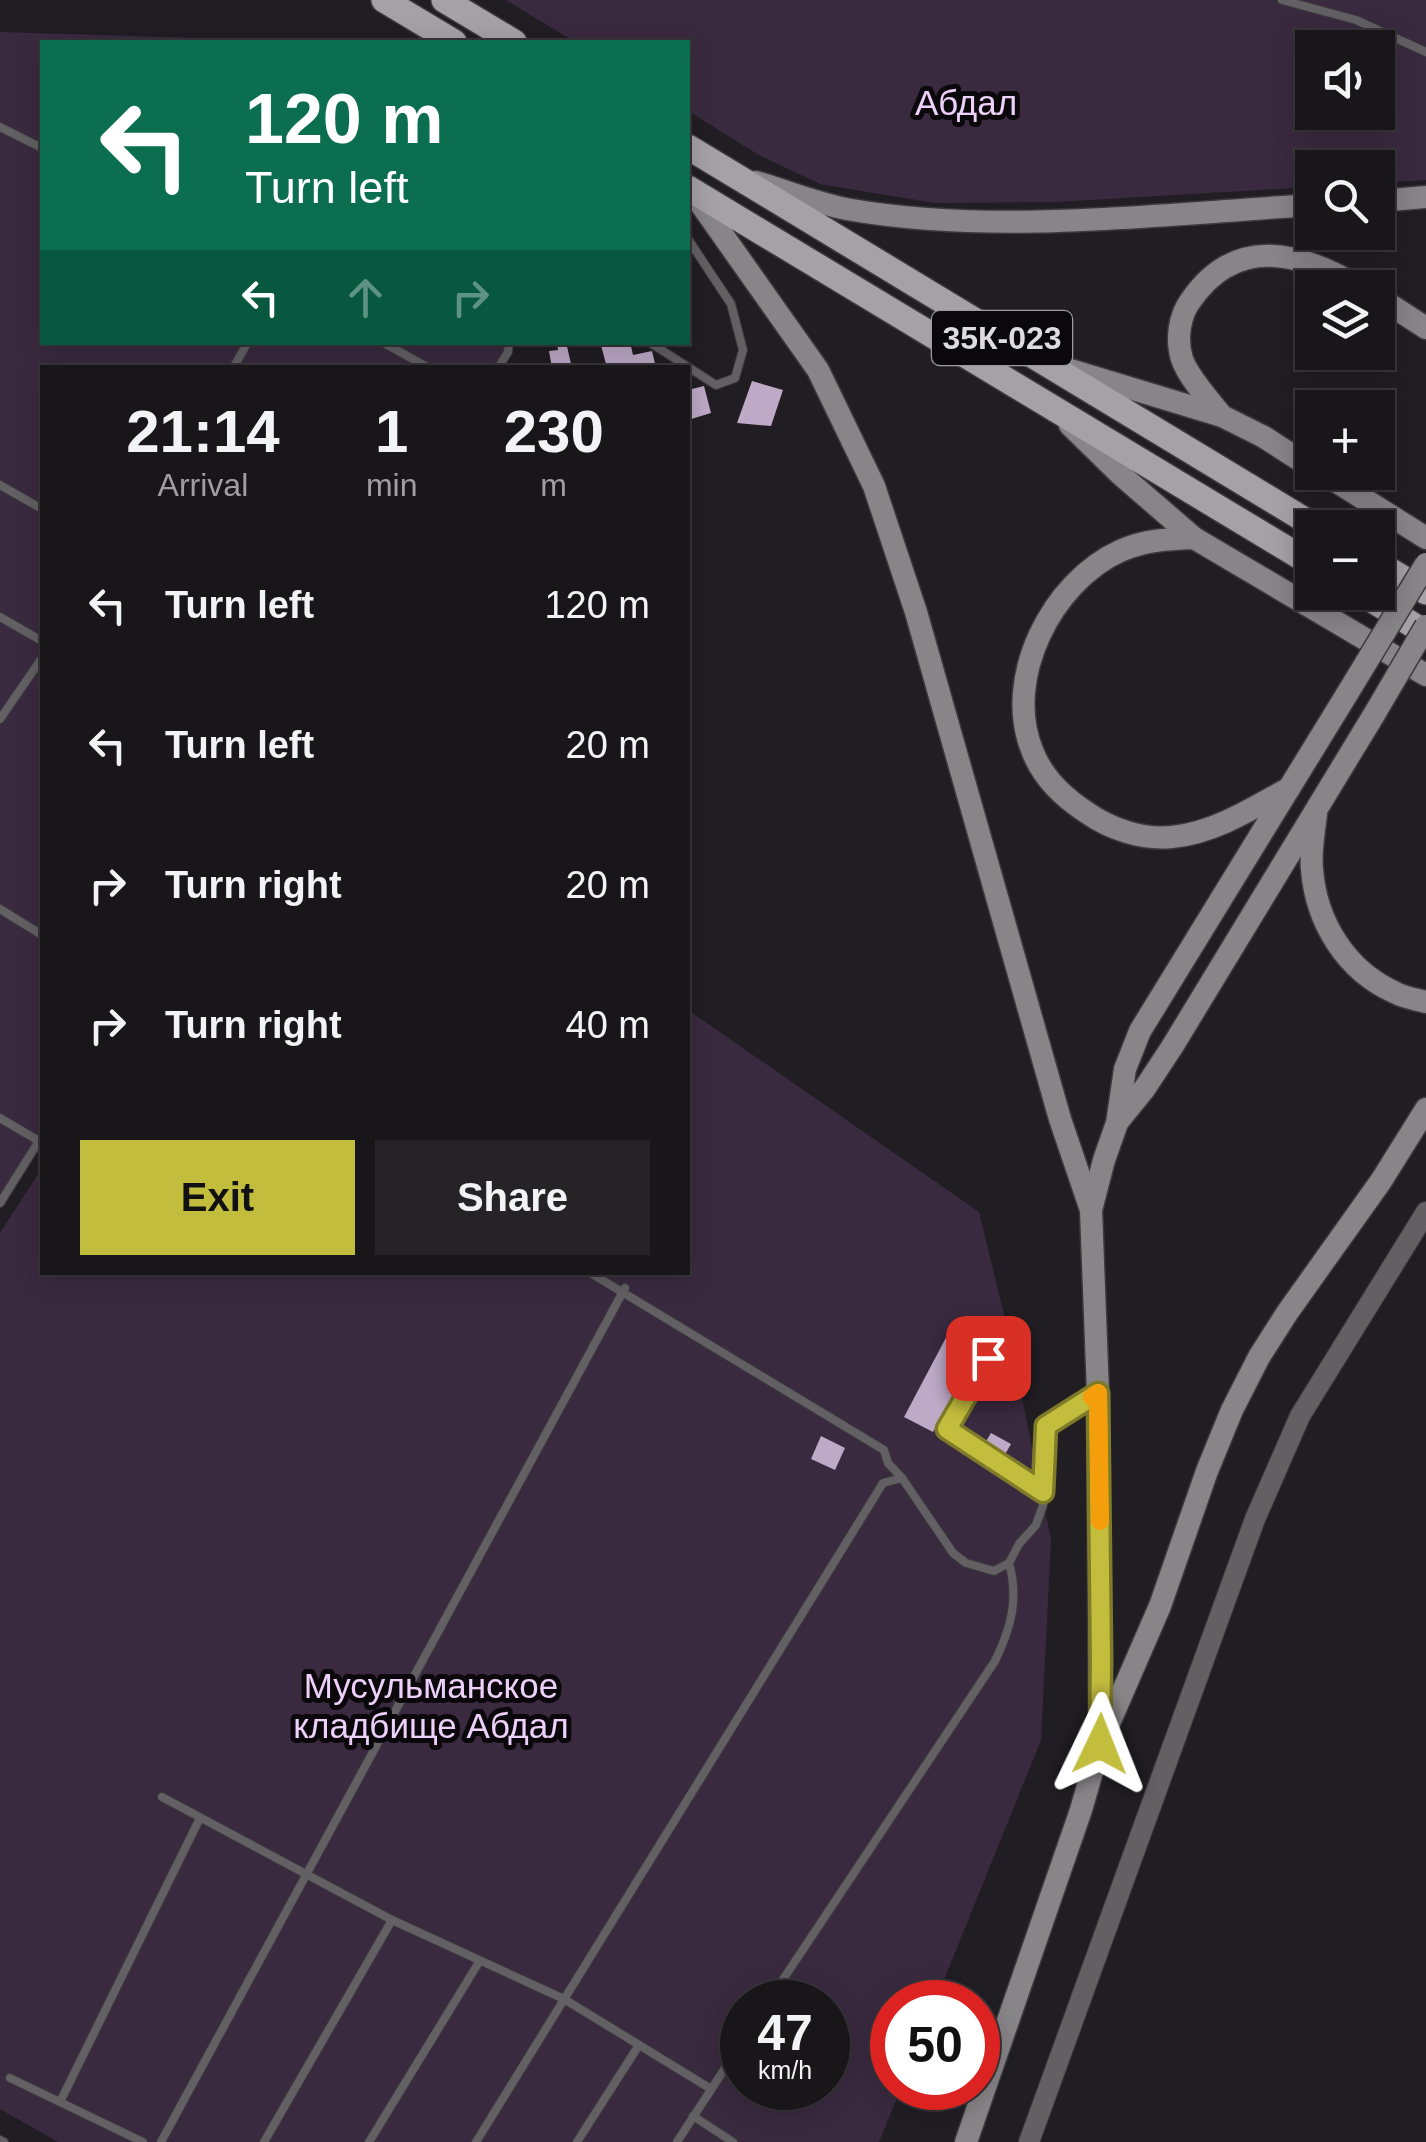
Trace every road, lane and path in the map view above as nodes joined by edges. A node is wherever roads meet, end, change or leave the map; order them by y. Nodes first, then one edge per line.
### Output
1 (384, 0) edge
2 (444, 0) edge
3 (1282, 0) edge
4 (451, 40) edge
5 (511, 40) edge
6 (1426, 52) edge
7 (0, 126) edge
8 (40, 147) edge
9 (690, 148) edge
10 (732, 175) junction
11 (690, 190) edge
12 (690, 190) edge
13 (1426, 197) edge
14 (1395, 200) edge
15 (1295, 206) edge
16 (690, 242) edge
17 (1326, 270) edge
18 (1395, 309) edge
19 (1426, 328) edge
20 (388, 345) edge
21 (654, 345) edge
22 (1042, 362) junction
23 (424, 365) edge
24 (685, 365) edge
25 (690, 368) edge
26 (1049, 406) junction
27 (1222, 416) junction
28 (1295, 457) edge
29 (0, 485) edge
30 (1349, 490) edge
31 (40, 508) edge
32 (1295, 514) edge
33 (1194, 538) junction
34 (1426, 538) edge
35 (1295, 554) edge
36 (1426, 564) edge
37 (1395, 573) edge
38 (1426, 592) edge
39 (1391, 610) edge
40 (0, 617) edge
41 (1426, 630) edge
42 (40, 640) edge
43 (40, 663) edge
44 (1426, 675) edge
45 (0, 719) edge
46 (1288, 789) junction
47 (1316, 811) junction
48 (0, 908) edge
49 (40, 934) edge
50 (1426, 1002) edge
51 (1426, 1109) edge
52 (0, 1118) edge
53 (1116, 1123) junction
54 (40, 1138) edge
55 (40, 1140) edge
56 (0, 1203) edge
57 (1092, 1210) junction
58 (1426, 1212) edge
59 (595, 1275) edge
60 (624, 1290) junction
61 (988, 1358) dead end
62 (1098, 1393) junction
63 (902, 1478) junction
64 (1043, 1492) junction
65 (1010, 1563) junction
66 (1100, 1744) junction
67 (162, 1798) dead end
68 (200, 1818) junction
69 (307, 1875) junction
70 (392, 1920) junction
71 (479, 1962) junction
72 (783, 1980) edge
73 (564, 2000) junction
74 (639, 2045) junction
75 (720, 2075) edge
76 (10, 2078) dead end
77 (711, 2089) junction
78 (60, 2102) junction
79 (694, 2116) junction
80 (143, 2142) edge
81 (161, 2142) edge
82 (264, 2142) edge
83 (369, 2142) edge
84 (476, 2142) edge
85 (578, 2142) edge
86 (677, 2142) edge
87 (733, 2142) edge
88 (966, 2142) edge
89 (1028, 2142) edge

1 - 4 main road
2 - 5 main road
3 - 6 lane
7 - 8 lane
9 - 10 main road, 35К-023
10 - 15 main road
10 - 22 main road, 35К-023
11 - 26 main road, 35К-023
12 - 57 main road
13 - 14 main road
16 - 25 lane
17 - 27 main road
18 - 19 main road
20 - 23 lane
21 - 24 lane
22 - 27 main road
22 - 32 main road, 35К-023
26 - 33 main road
26 - 35 main road, 35К-023
27 - 28 main road
29 - 31 lane
30 - 34 main road
33 - 44 main road
33 - 46 main road
36 - 46 main road, bridge
37 - 38 main road
39 - 41 main road
40 - 42 lane
41 - 47 main road, bridge
43 - 45 lane
46 - 53 main road
47 - 50 main road
47 - 53 main road
48 - 49 lane
51 - 66 main road
52 - 54 lane
53 - 57 main road
55 - 56 lane
57 - 62 main road
58 - 89 street
59 - 60 lane
60 - 63 lane
60 - 69 lane
61 - 64 lane
62 - 64 lane
62 - 66 main road
63 - 65 lane
63 - 73 lane
64 - 65 lane
65 - 72 lane
66 - 88 main road
67 - 68 lane
68 - 69 lane
68 - 78 lane
69 - 70 lane
69 - 81 lane
70 - 71 lane
70 - 82 lane
71 - 73 lane
71 - 83 lane
73 - 74 lane
73 - 84 lane
74 - 77 lane
74 - 85 lane
75 - 77 lane
76 - 78 lane
77 - 79 lane
78 - 80 lane
79 - 86 lane
79 - 87 lane

